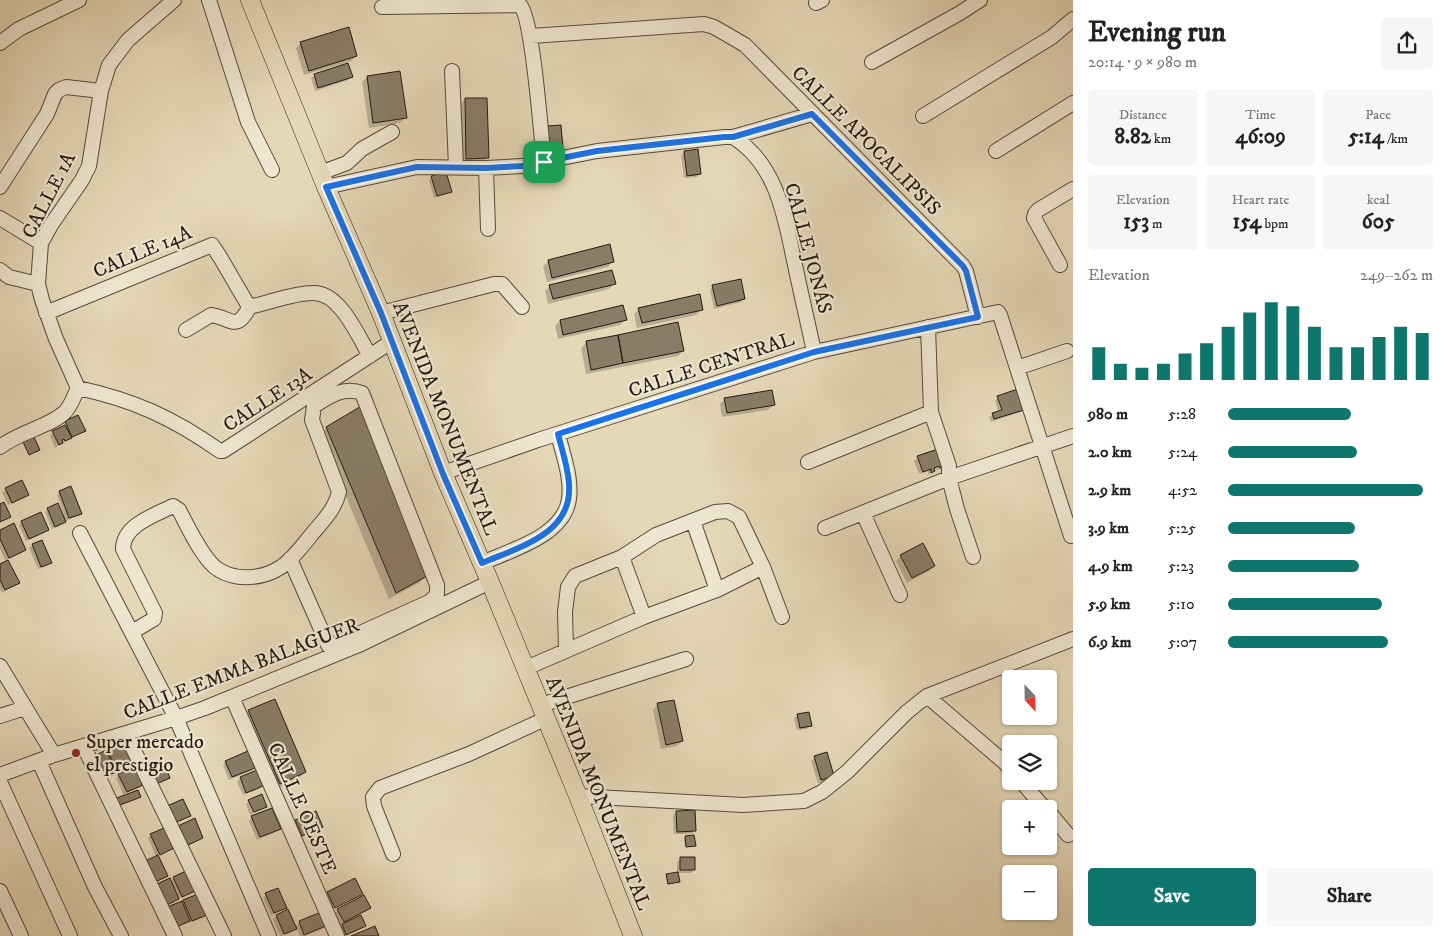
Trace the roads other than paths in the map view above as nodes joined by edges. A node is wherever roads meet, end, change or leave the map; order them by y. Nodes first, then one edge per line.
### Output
1 (79, 0) edge
2 (174, 0) edge
3 (209, 0) edge
4 (250, 0) edge
5 (980, 0) edge
6 (382, 7) dead end
7 (1073, 19) edge
8 (531, 36) junction
9 (0, 43) edge
10 (872, 62) dead end
11 (452, 71) dead end
12 (101, 91) junction
13 (1073, 103) edge
14 (812, 114) junction
15 (923, 116) dead end
16 (392, 132) dead end
17 (733, 137) junction
18 (996, 151) dead end
19 (544, 162) junction
20 (456, 167) junction
21 (486, 168) junction
22 (272, 170) dead end
23 (323, 180) junction
24 (0, 186) edge
25 (1073, 189) edge
26 (0, 218) edge
27 (488, 229) dead end
28 (41, 243) junction
29 (1060, 265) dead end
30 (0, 270) edge
31 (38, 284) junction
32 (250, 306) junction
33 (522, 307) dead end
34 (46, 313) junction
35 (381, 313) junction
36 (978, 317) junction
37 (928, 327) junction
38 (186, 330) dead end
39 (391, 342) junction
40 (1067, 351) dead end
41 (814, 352) junction
42 (370, 356) junction
43 (1017, 368) junction
44 (78, 388) junction
45 (931, 412) junction
46 (558, 434) junction
47 (1073, 436) edge
48 (0, 447) edge
49 (1042, 447) junction
50 (808, 462) dead end
51 (443, 474) junction
52 (949, 478) junction
53 (1068, 508) edge
54 (863, 513) junction
55 (692, 521) junction
56 (825, 528) dead end
57 (80, 533) dead end
58 (1071, 536) dead end
59 (622, 557) junction
60 (973, 557) dead end
61 (290, 559) junction
62 (482, 563) junction
63 (763, 568) junction
64 (490, 582) junction
65 (717, 590) junction
66 (900, 596) dead end
67 (644, 617) junction
68 (782, 617) dead end
69 (132, 632) junction
70 (1073, 639) edge
71 (566, 650) junction
72 (686, 659) dead end
73 (0, 666) edge
74 (526, 668) junction
75 (927, 696) junction
76 (232, 697) junction
77 (25, 708) junction
78 (544, 712) junction
79 (0, 716) edge
80 (176, 718) junction
81 (126, 734) junction
82 (84, 747) junction
83 (54, 755) junction
84 (1002, 760) edge
85 (39, 761) junction
86 (0, 775) edge
87 (0, 782) edge
88 (1029, 790) edge
89 (578, 796) junction
90 (1038, 800) edge
91 (1057, 822) edge
92 (1068, 835) dead end
93 (393, 854) dead end
94 (0, 891) edge
95 (21, 936) edge
96 (70, 936) edge
97 (121, 936) edge
98 (176, 936) edge
99 (224, 936) edge
100 (269, 936) edge
101 (337, 936) edge
102 (633, 936) edge

1 - 9 street
2 - 12 street, CALLE 1A
3 - 22 street
4 - 23 main road, AVENIDA MONUMENTAL
5 - 10 street
6 - 8 street
7 - 15 street
8 - 14 street, CALLE APOCALIPSIS
8 - 19 street
11 - 20 street
12 - 24 street
12 - 28 street, CALLE 1A
13 - 18 street
14 - 17 street
14 - 36 street, CALLE APOCALIPSIS
16 - 23 street
17 - 19 street
17 - 41 street, CALLE JONÁS
19 - 21 street
20 - 21 street
20 - 23 street
21 - 27 street
23 - 35 main road, AVENIDA MONUMENTAL
25 - 29 street
26 - 28 street
28 - 31 street, CALLE 1A
30 - 31 street
31 - 34 street, CALLE 1A
32 - 34 street, CALLE 14A
32 - 38 street
32 - 42 street
33 - 35 street
34 - 44 street, CALLE 1A
35 - 39 main road, AVENIDA MONUMENTAL
36 - 37 street, CALLE CENTRAL
36 - 43 street, CALLE CENTRAL
37 - 41 street, CALLE CENTRAL
37 - 45 street
39 - 42 street, CALLE 13A
39 - 51 main road, AVENIDA MONUMENTAL
40 - 43 street
41 - 46 street, CALLE CENTRAL
42 - 44 street, CALLE 13A
43 - 49 street
44 - 48 street
45 - 50 street
45 - 52 street
46 - 51 street, CALLE CENTRAL
46 - 62 street
47 - 49 street
49 - 52 street
49 - 53 street
51 - 62 main road, AVENIDA MONUMENTAL
52 - 54 street
52 - 60 street
53 - 58 street
54 - 56 street
54 - 66 street
55 - 59 street
55 - 63 street
55 - 65 street
57 - 69 street
59 - 67 street
59 - 71 street
61 - 61 street
61 - 69 street
62 - 64 main road, AVENIDA MONUMENTAL
63 - 65 street
63 - 68 street
64 - 74 main road, AVENIDA MONUMENTAL
64 - 76 street, CALLE EMMA BALAGUER
65 - 67 street
67 - 71 street
69 - 80 street
70 - 75 street
71 - 74 street
72 - 78 street
73 - 77 street
74 - 78 main road, AVENIDA MONUMENTAL
75 - 84 street
75 - 89 street
76 - 80 street, CALLE EMMA BALAGUER
76 - 101 street, CALLE OESTE
77 - 79 street
77 - 83 street
78 - 89 main road, AVENIDA MONUMENTAL
78 - 93 street
80 - 81 street, CALLE EMMA BALAGUER
80 - 100 street
81 - 82 street, CALLE EMMA BALAGUER
81 - 99 street
82 - 83 street, CALLE EMMA BALAGUER
82 - 98 street
83 - 85 street, CALLE EMMA BALAGUER
85 - 86 street, CALLE EMMA BALAGUER
85 - 97 street
87 - 96 street
88 - 90 street
89 - 102 main road, AVENIDA MONUMENTAL
91 - 92 street
94 - 95 street

